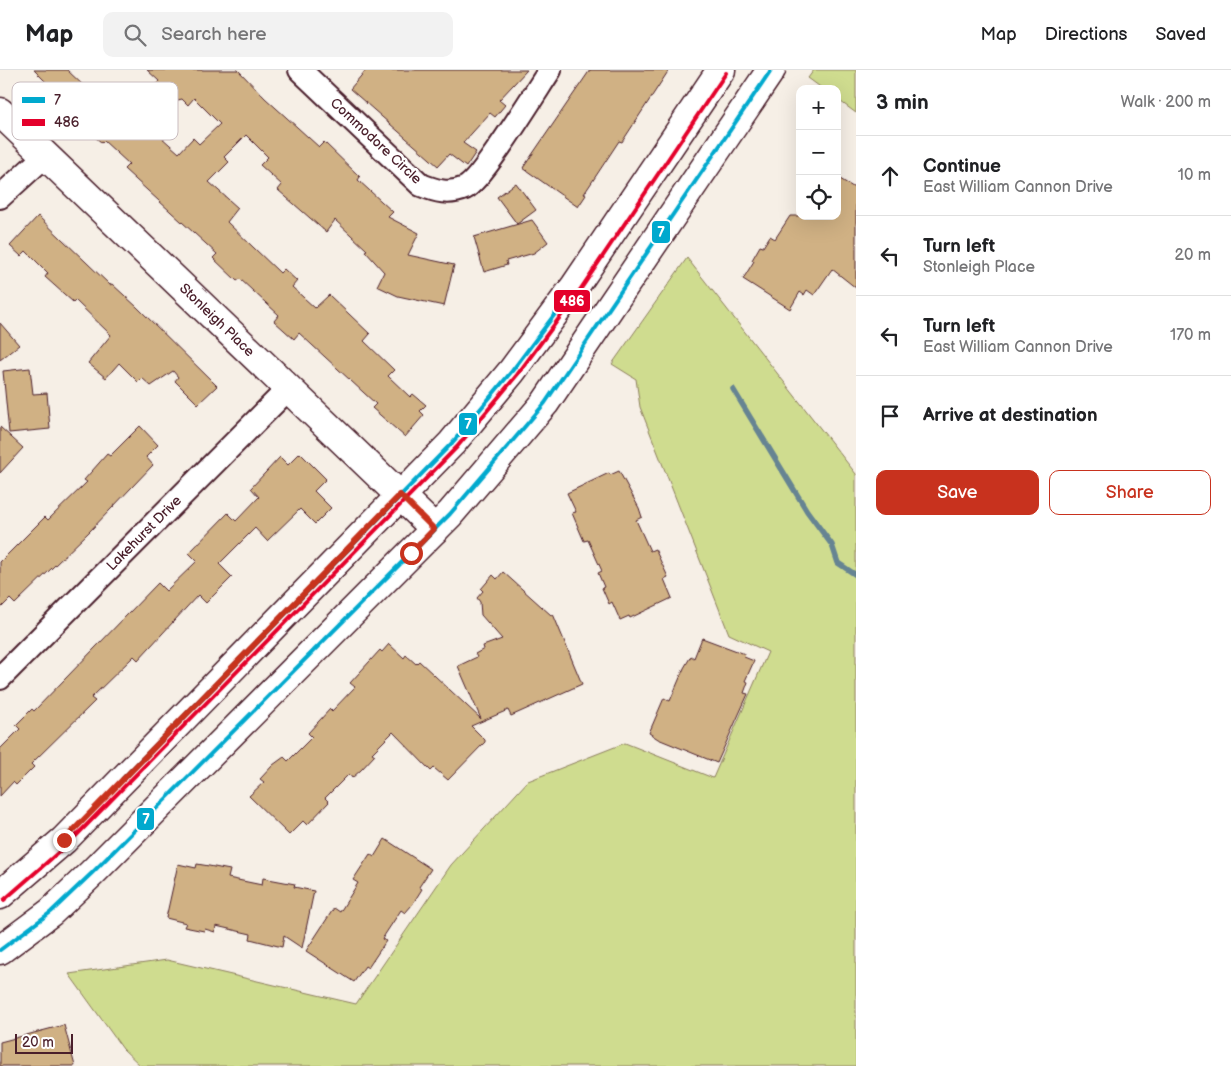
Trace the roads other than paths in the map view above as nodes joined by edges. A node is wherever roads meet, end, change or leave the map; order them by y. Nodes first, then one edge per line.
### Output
1 (550, 70) edge
2 (720, 70) edge
3 (771, 70) edge
4 (311, 74) edge
5 (0, 112) edge
6 (12, 124) edge
7 (29, 140) edge
8 (45, 156) junction
9 (0, 197) edge
10 (289, 388) junction
11 (400, 495) junction
12 (434, 529) junction
13 (0, 678) edge
14 (0, 895) edge
15 (0, 950) edge

1 - 4 street, Commodore Circle
2 - 11 main road
3 - 12 main road
5 - 6 main road, Stonleigh Place
7 - 8 main road, Stonleigh Place
8 - 9 street
8 - 10 main road, Stonleigh Place
10 - 11 main road, Stonleigh Place
10 - 13 street, Lakehurst Drive
11 - 12 main road, Stonleigh Place
11 - 14 main road
12 - 15 main road

